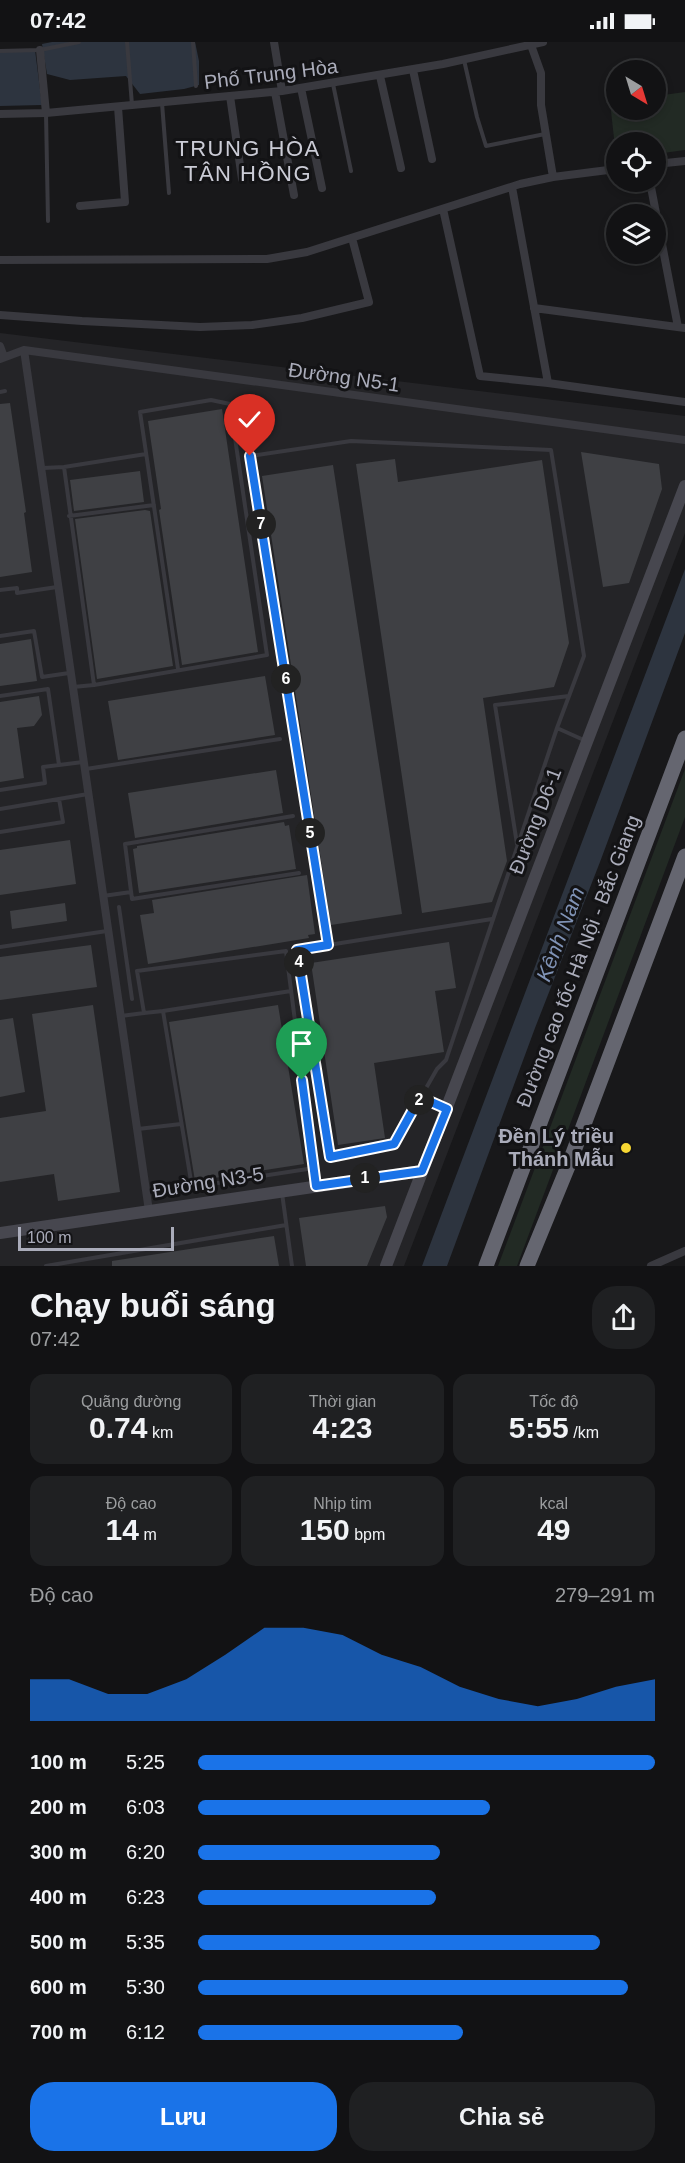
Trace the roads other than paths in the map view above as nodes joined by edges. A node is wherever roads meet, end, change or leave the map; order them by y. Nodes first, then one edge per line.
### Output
1 (79, 42) edge
2 (127, 42) edge
3 (194, 42) edge
4 (274, 42) edge
5 (543, 42) edge
6 (525, 44) edge
7 (0, 51) edge
8 (40, 51) junction
9 (464, 60) junction
10 (412, 70) junction
11 (380, 76) junction
12 (333, 84) junction
13 (196, 86) dead end
14 (302, 88) junction
15 (278, 92) junction
16 (230, 96) junction
17 (162, 102) junction
18 (132, 105) junction
19 (118, 106) junction
20 (46, 113) junction
21 (0, 114) edge
22 (546, 134) junction
23 (432, 159) dead end
24 (685, 161) edge
25 (666, 163) edge
26 (400, 168) dead end
27 (606, 170) edge
28 (351, 171) dead end
29 (553, 177) junction
30 (242, 179) dead end
31 (512, 187) junction
32 (322, 188) dead end
33 (652, 192) edge
34 (169, 193) dead end
35 (294, 195) dead end
36 (80, 206) dead end
37 (443, 209) junction
38 (48, 221) dead end
39 (352, 238) junction
40 (0, 260) edge
41 (534, 308) junction
42 (0, 315) edge
43 (682, 327) edge
44 (0, 346) edge
45 (24, 350) junction
46 (2, 358) edge
47 (548, 383) junction
48 (685, 402) edge
49 (243, 406) dead end
50 (685, 440) edge
51 (146, 454) junction
52 (250, 456) junction
53 (64, 467) junction
54 (42, 468) junction
55 (685, 486) edge
56 (154, 505) junction
57 (69, 516) junction
58 (58, 586) junction
59 (0, 590) edge
60 (0, 636) edge
61 (178, 669) junction
62 (70, 673) junction
63 (94, 685) junction
64 (72, 687) junction
65 (0, 696) edge
66 (569, 696) junction
67 (557, 728) junction
68 (685, 738) edge
69 (280, 739) dead end
70 (586, 741) junction
71 (59, 765) junction
72 (85, 765) junction
73 (0, 790) edge
74 (89, 794) junction
75 (59, 800) junction
76 (0, 809) edge
77 (293, 816) dead end
78 (0, 832) edge
79 (518, 844) junction
80 (685, 856) edge
81 (299, 873) dead end
82 (131, 892) junction
83 (103, 896) junction
84 (119, 907) dead end
85 (492, 919) junction
86 (108, 931) junction
87 (328, 945) junction
88 (0, 947) edge
89 (291, 992) junction
90 (132, 999) dead end
91 (163, 1011) junction
92 (144, 1013) junction
93 (120, 1016) junction
94 (420, 1097) junction
95 (447, 1109) junction
96 (182, 1124) junction
97 (137, 1129) junction
98 (314, 1168) junction
99 (422, 1171) junction
100 (316, 1186) junction
101 (282, 1191) junction
102 (149, 1211) junction
103 (286, 1225) junction
104 (0, 1233) edge
105 (685, 1251) edge
106 (530, 1261) edge
107 (46, 1266) edge
108 (292, 1266) edge
109 (386, 1266) edge
110 (486, 1266) edge
111 (651, 1266) edge

1 - 8 lane
2 - 18 lane
3 - 13 lane
4 - 15 street
5 - 6 street, Phố Trung Hòa
6 - 9 street, Phố Trung Hòa
6 - 22 street
7 - 8 lane
8 - 20 street
9 - 10 street, Phố Trung Hòa
9 - 22 lane
10 - 11 street, Phố Trung Hòa
10 - 23 street
11 - 12 street, Phố Trung Hòa
11 - 26 street
12 - 14 street, Phố Trung Hòa
12 - 28 lane
14 - 15 street, Phố Trung Hòa
14 - 32 street
15 - 16 street, Phố Trung Hòa
15 - 35 street
16 - 17 street, Phố Trung Hòa
16 - 30 street
17 - 18 street, Phố Trung Hòa
17 - 34 lane
18 - 19 street, Phố Trung Hòa
19 - 20 street, Phố Trung Hòa
19 - 36 street
20 - 21 street, Phố Trung Hòa
20 - 38 lane
22 - 29 street
24 - 25 street
27 - 29 street
29 - 31 street
31 - 37 street
31 - 41 street
33 - 43 street
37 - 39 street
37 - 47 street
39 - 40 street
39 - 42 street
41 - 43 street
41 - 47 street
44 - 46 street
45 - 46 street, Đường N5-1
45 - 50 street, Đường N5-1
45 - 54 street
47 - 48 street
49 - 52 lane
51 - 53 lane
51 - 56 lane
51 - 61 lane
52 - 66 lane
52 - 87 lane
53 - 54 lane
53 - 57 lane
54 - 58 street
55 - 70 street, Đường D6-1
56 - 57 lane
56 - 61 lane
57 - 63 lane
58 - 59 lane
58 - 62 street
60 - 62 lane
61 - 63 lane
62 - 64 street
63 - 64 lane
64 - 72 street
65 - 71 lane
66 - 67 lane
66 - 79 lane
67 - 70 lane
67 - 79 lane
68 - 110 highway, Đường cao tốc Hà Nội - Bắc Giang
69 - 72 lane
70 - 95 street, Đường D6-1
71 - 72 lane
71 - 73 lane
72 - 74 street
74 - 75 lane
74 - 83 street
75 - 76 lane
75 - 78 lane
77 - 82 lane
79 - 85 lane
80 - 106 highway
81 - 82 lane
82 - 83 lane
83 - 86 street
84 - 90 lane
85 - 87 lane
85 - 94 lane
86 - 88 lane
86 - 93 street
87 - 94 lane
89 - 91 lane
89 - 92 lane
89 - 98 lane
91 - 92 lane
91 - 96 lane
92 - 93 lane
93 - 97 street
94 - 95 lane
95 - 99 street, Đường D6-1
96 - 97 lane
96 - 98 lane
97 - 102 street
98 - 100 lane
99 - 100 street, Đường N3-5
99 - 109 street, Đường D6-1
100 - 101 street, Đường N3-5
101 - 102 street, Đường N3-5
101 - 103 lane
102 - 104 street, Đường N3-5
103 - 107 lane
103 - 108 lane
105 - 111 street

